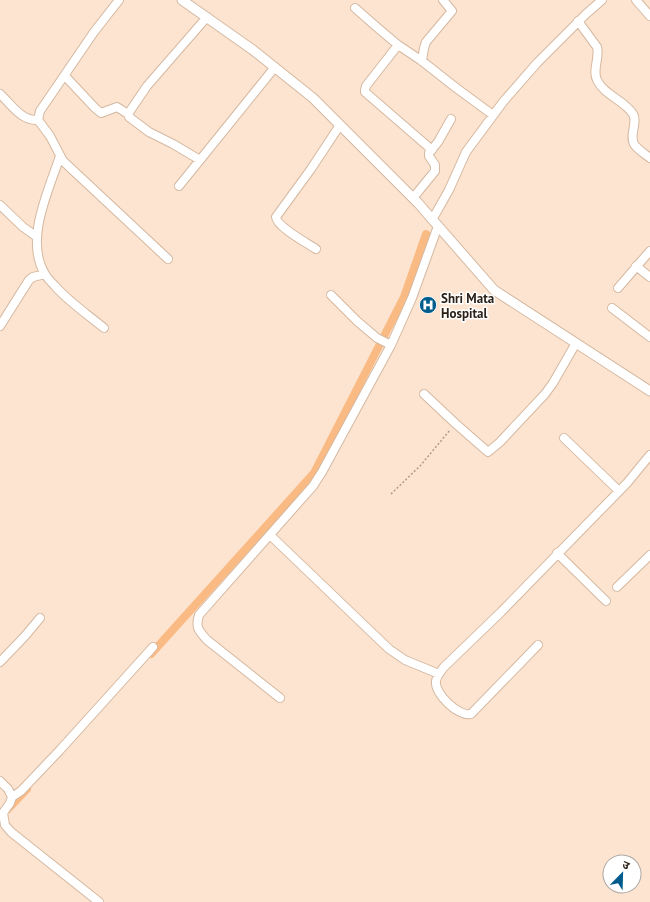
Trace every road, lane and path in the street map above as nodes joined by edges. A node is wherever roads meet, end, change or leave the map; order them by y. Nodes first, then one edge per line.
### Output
1 (119, 0) edge
2 (182, 0) edge
3 (443, 0) edge
4 (602, 0) edge
5 (636, 0) edge
6 (355, 8) dead end
7 (650, 16) edge
8 (206, 17) junction
9 (578, 21) junction
10 (398, 45) junction
11 (422, 61) junction
12 (275, 67) junction
13 (64, 76) junction
14 (0, 94) edge
15 (128, 114) junction
16 (493, 115) junction
17 (451, 118) dead end
18 (38, 120) junction
19 (340, 125) junction
20 (432, 150) junction
21 (60, 156) junction
22 (650, 158) edge
23 (200, 160) junction
24 (179, 186) dead end
25 (413, 198) junction
26 (0, 205) edge
27 (435, 223) junction
28 (37, 237) junction
29 (316, 249) dead end
30 (650, 251) edge
31 (168, 259) dead end
32 (636, 266) junction
33 (45, 274) junction
34 (650, 277) edge
35 (618, 288) dead end
36 (331, 295) dead end
37 (612, 308) dead end
38 (0, 326) edge
39 (104, 328) dead end
40 (650, 337) edge
41 (576, 343) junction
42 (390, 344) junction
43 (650, 391) edge
44 (424, 394) dead end
45 (456, 424) junction
46 (564, 438) dead end
47 (650, 455) edge
48 (619, 491) junction
49 (391, 494) dead end
50 (270, 535) junction
51 (557, 553) junction
52 (650, 555) edge
53 (617, 587) dead end
54 (606, 601) dead end
55 (40, 618) dead end
56 (538, 645) dead end
57 (153, 647) dead end
58 (0, 662) edge
59 (439, 674) junction
60 (280, 698) dead end
61 (0, 781) edge
62 (12, 797) junction
63 (99, 902) edge

1 - 13 street
2 - 8 street
3 - 11 street
4 - 9 street
5 - 7 street
6 - 10 street
8 - 12 street
8 - 15 street
9 - 16 street
9 - 22 street
10 - 11 street
10 - 20 street
11 - 16 street
12 - 19 street
12 - 23 street
13 - 15 street
13 - 18 street
14 - 18 street
15 - 23 street
16 - 27 street
17 - 20 street
18 - 21 street
19 - 25 street
19 - 29 street
20 - 25 street
21 - 28 street
21 - 31 street
23 - 24 street
25 - 27 street
26 - 28 street
27 - 41 street
27 - 42 street
28 - 33 street
30 - 32 street
32 - 34 street
32 - 35 street
33 - 38 street
33 - 39 street
36 - 42 street
37 - 40 street
41 - 43 street
41 - 45 street
42 - 50 street
44 - 45 street
45 - 49 path
46 - 48 street
47 - 48 street
48 - 51 street
50 - 59 street
50 - 60 street
51 - 54 street
51 - 59 street
52 - 53 street
55 - 58 street
56 - 59 street
57 - 62 street
61 - 62 street
62 - 63 street

